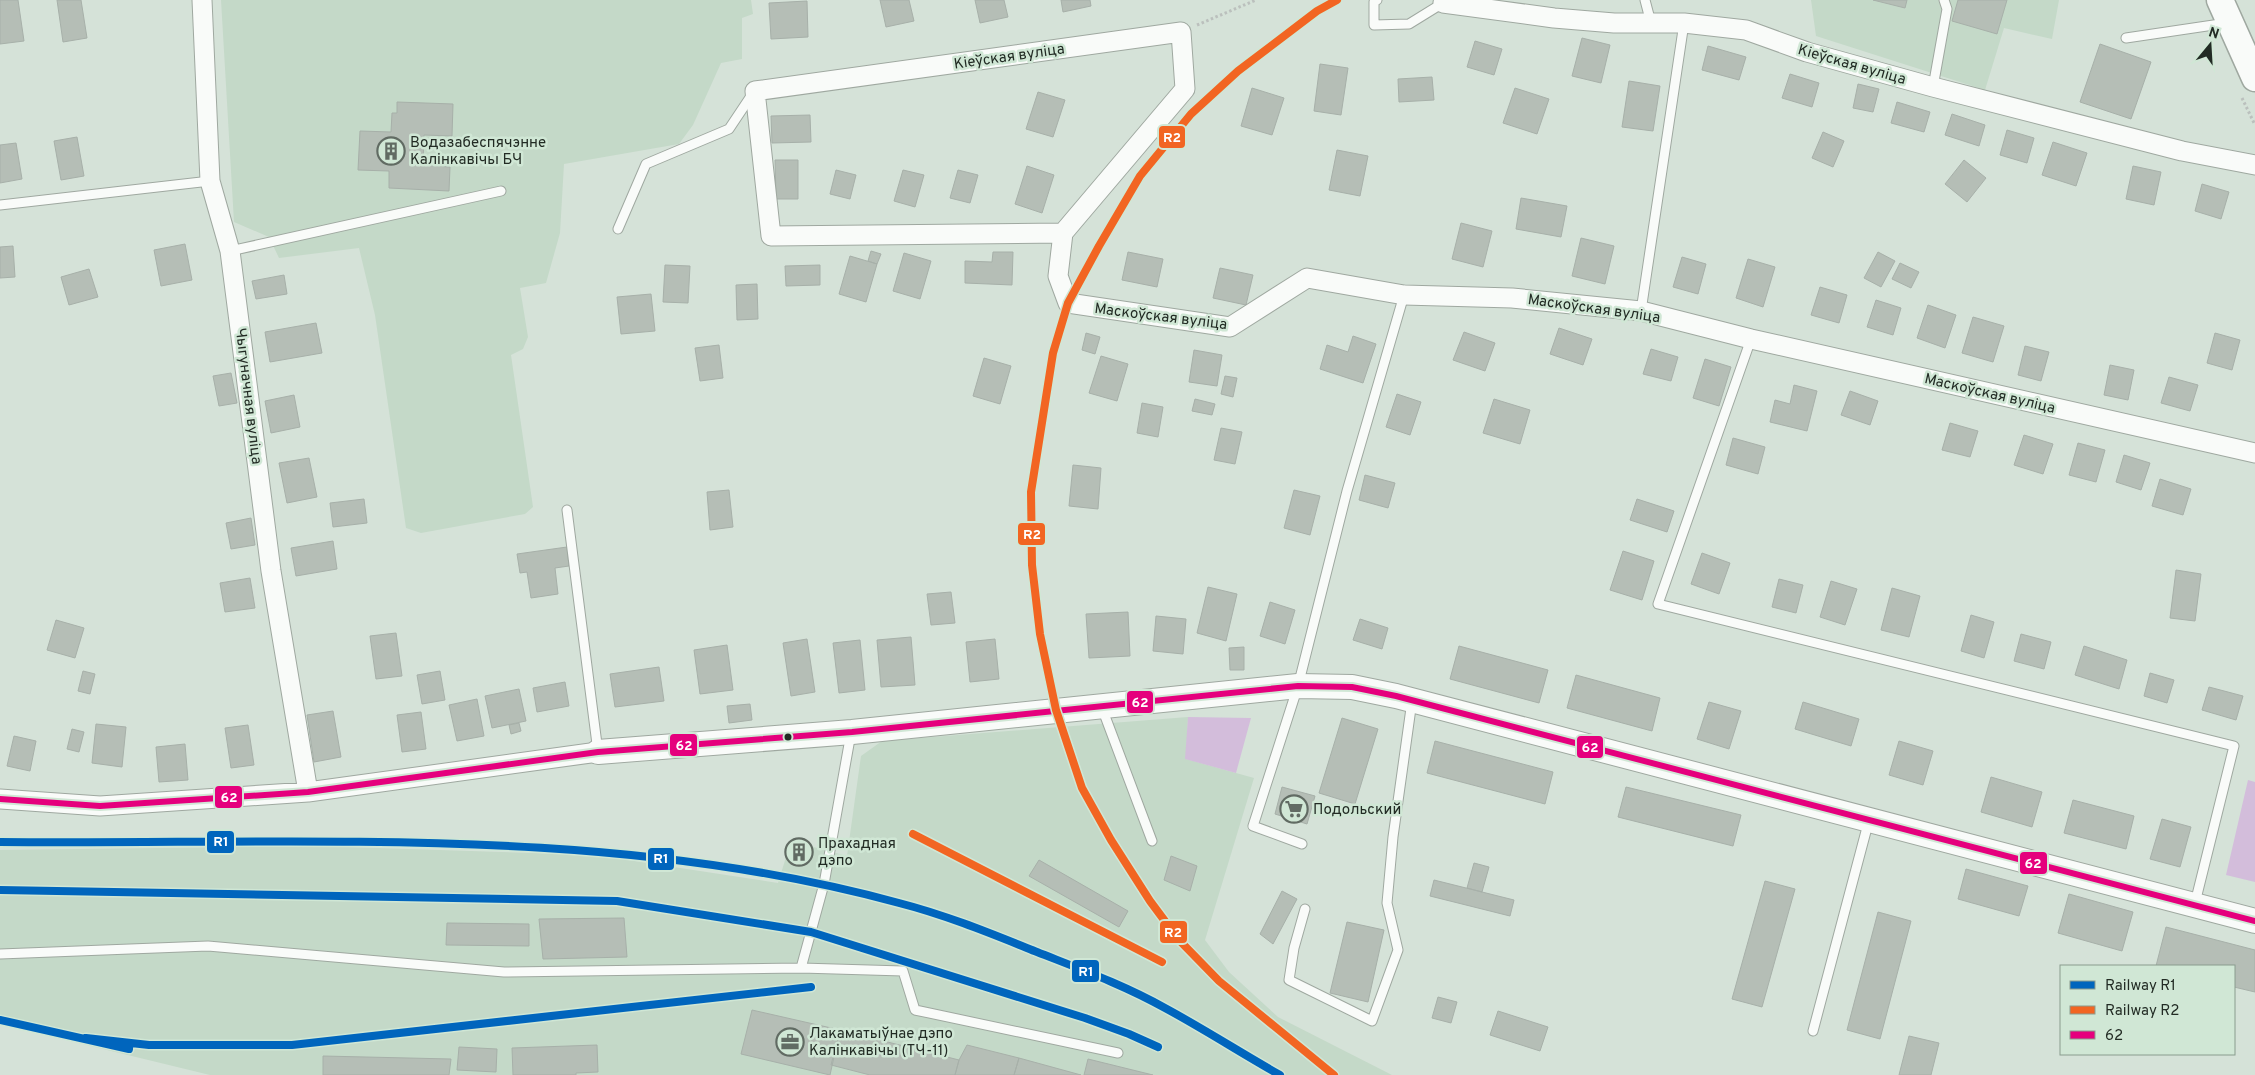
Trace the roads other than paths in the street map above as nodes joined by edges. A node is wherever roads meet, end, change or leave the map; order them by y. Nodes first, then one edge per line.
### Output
1 (202, 0) edge
2 (1377, 0) edge
3 (1645, 0) edge
4 (1944, 0) edge
5 (1438, 2) edge
6 (2225, 11) edge
7 (1651, 23) junction
8 (1684, 23) junction
9 (2126, 38) dead end
10 (2255, 78) edge
11 (1933, 87) junction
12 (755, 91) junction
13 (2255, 165) edge
14 (210, 181) junction
15 (501, 191) dead end
16 (0, 205) edge
17 (618, 229) dead end
18 (1063, 233) junction
19 (230, 251) junction
20 (1404, 295) junction
21 (1640, 311) junction
22 (1751, 339) junction
23 (2255, 453) edge
24 (567, 510) dead end
25 (1298, 686) junction
26 (1412, 701) junction
27 (1101, 705) junction
28 (852, 732) junction
29 (598, 752) junction
30 (308, 792) junction
31 (0, 800) edge
32 (1869, 819) junction
33 (1152, 841) dead end
34 (1302, 844) dead end
35 (2195, 904) junction
36 (1305, 909) dead end
37 (2255, 921) edge
38 (0, 954) edge
39 (801, 968) junction
40 (1813, 1031) dead end
41 (1118, 1052) dead end

1 - 14 street, Чыгуначная вуліца
2 - 5 lane
3 - 7 lane
4 - 11 lane
5 - 7 street, Кіеўская вуліца
6 - 9 lane
6 - 10 main road
7 - 8 street, Кіеўская вуліца
8 - 11 street, Кіеўская вуліца
8 - 21 lane
11 - 13 street, Кіеўская вуліца
12 - 17 lane
12 - 18 street
12 - 18 street, Кіеўская вуліца
14 - 16 lane
14 - 19 street, Чыгуначная вуліца
15 - 19 lane
18 - 20 street, Маскоўская вуліца
19 - 30 street, Чыгуначная вуліца
20 - 21 street, Маскоўская вуліца
20 - 25 lane
21 - 22 street, Маскоўская вуліца
22 - 23 street, Маскоўская вуліца
22 - 35 lane
24 - 29 lane
25 - 26 street
25 - 27 street
25 - 34 lane
26 - 32 street
26 - 36 lane
27 - 28 street
27 - 33 lane
28 - 29 street
28 - 39 lane
29 - 30 street
30 - 31 street
32 - 35 street
32 - 40 lane
35 - 37 street
38 - 39 lane
39 - 41 lane

